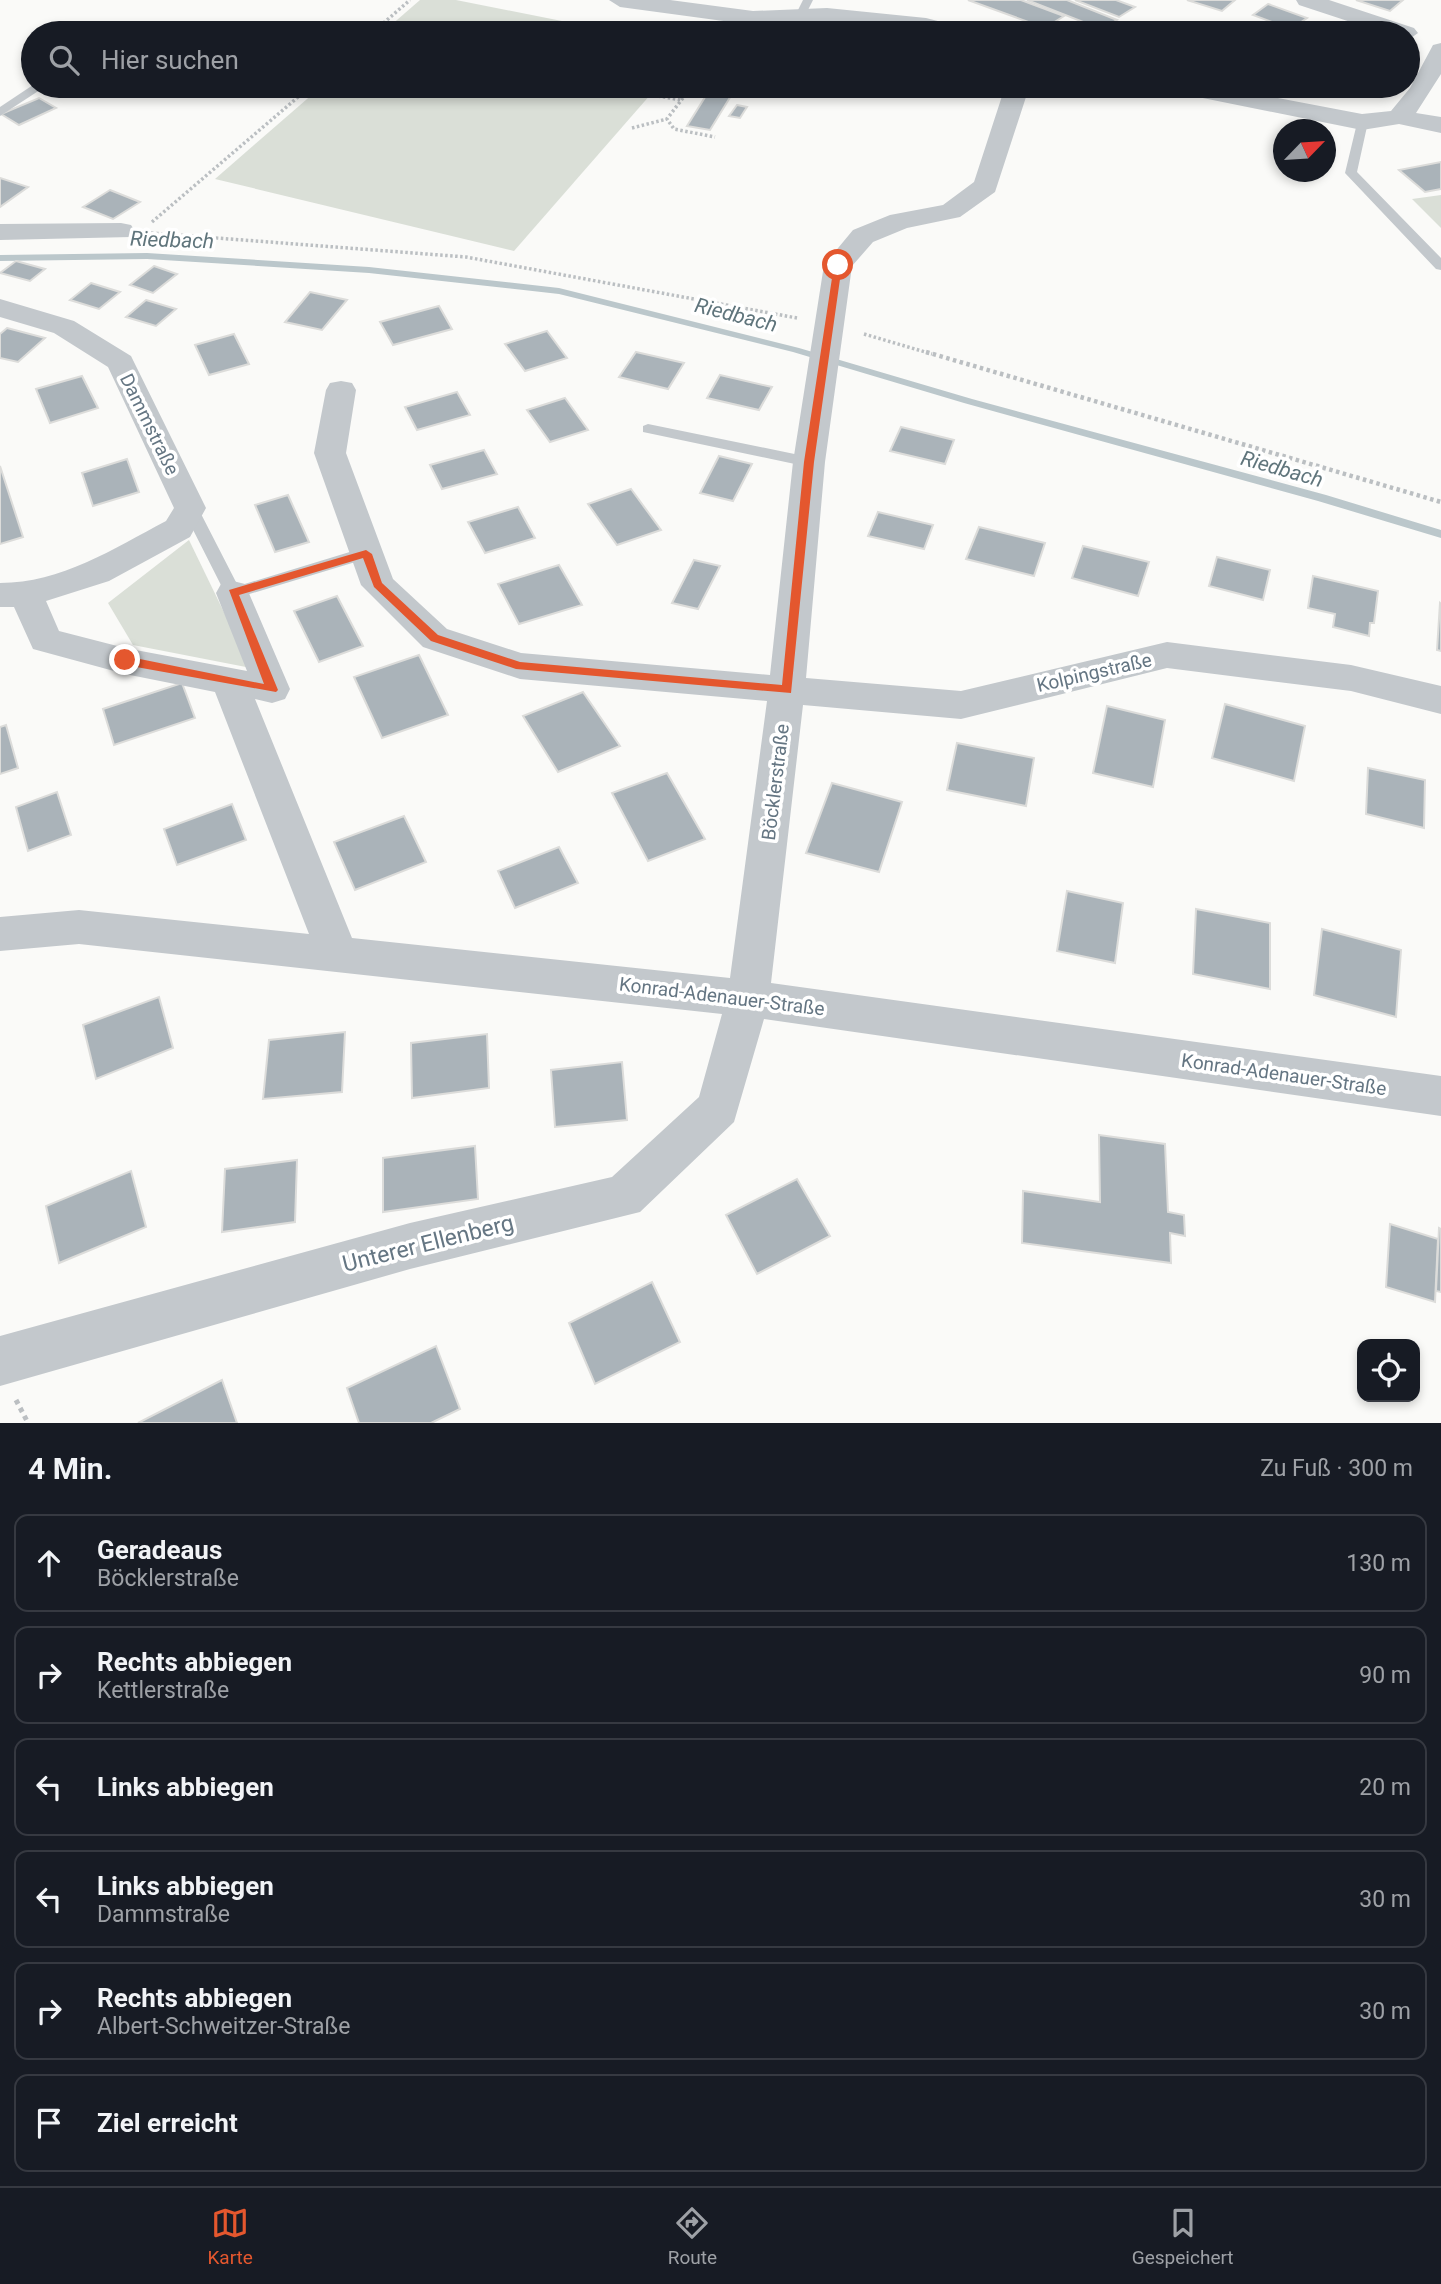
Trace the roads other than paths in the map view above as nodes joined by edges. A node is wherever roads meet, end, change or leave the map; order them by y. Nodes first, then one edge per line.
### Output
1 (620, 0) edge
2 (1307, 0) edge
3 (804, 8) edge
4 (882, 21) edge
5 (1369, 21) edge
6 (1420, 39) edge
7 (1441, 48) edge
8 (1420, 91) edge
9 (22, 98) edge
10 (1013, 98) edge
11 (1239, 98) edge
12 (1414, 98) edge
13 (0, 112) edge
14 (1399, 117) junction
15 (1362, 122) junction
16 (1441, 125) edge
17 (0, 232) edge
18 (130, 232) road end
19 (1441, 266) edge
20 (0, 308) edge
21 (341, 390) dead end
22 (648, 429) dead end
23 (809, 462) junction
24 (184, 519) junction
25 (366, 554) junction
26 (233, 593) junction
27 (13, 595) edge
28 (230, 682) junction
29 (787, 690) junction
30 (1441, 700) edge
31 (0, 934) edge
32 (338, 954) junction
33 (748, 998) junction
34 (1441, 1096) edge
35 (0, 1361) edge

1 - 3 street
2 - 5 street
3 - 4 street
6 - 7 street
7 - 8 street
9 - 13 lane
10 - 23 street, Böcklerstraße
11 - 15 street
12 - 14 street
14 - 15 street
14 - 16 street
15 - 19 lane
17 - 18 street
20 - 24 street, Dammstraße
21 - 25 street, Kolpingstraße
22 - 23 lane
23 - 29 street, Böcklerstraße
24 - 26 lane
24 - 27 street
25 - 26 lane
25 - 29 street, Kolpingstraße
26 - 28 street
27 - 28 street
28 - 32 street
29 - 30 street, Kolpingstraße
29 - 33 street, Böcklerstraße
31 - 32 street, Konrad-Adenauer-Straße
32 - 33 street, Konrad-Adenauer-Straße
33 - 34 street, Konrad-Adenauer-Straße
33 - 35 street, Unterer Ellenberg

